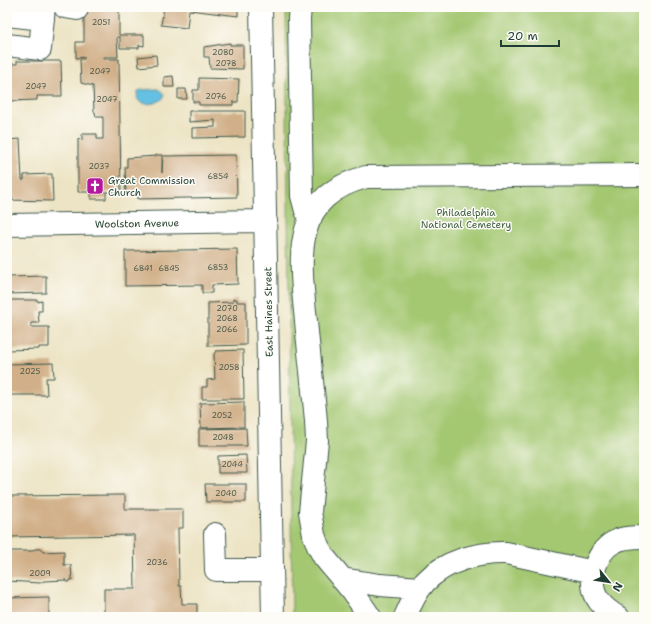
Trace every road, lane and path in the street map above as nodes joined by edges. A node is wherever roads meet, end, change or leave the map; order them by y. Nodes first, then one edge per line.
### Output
1 (261, 7) edge
2 (300, 7) edge
3 (44, 13) edge
4 (7, 15) edge
5 (7, 45) edge
6 (644, 175) edge
7 (311, 217) junction
8 (266, 222) junction
9 (7, 225) edge
10 (215, 534) dead end
11 (644, 537) edge
12 (272, 570) junction
13 (594, 572) junction
14 (342, 579) junction
15 (420, 588) junction
16 (273, 617) edge
17 (370, 617) edge
18 (405, 617) edge
19 (618, 617) edge

1 - 8 street, East Haines Street
2 - 7 street
3 - 4 street
3 - 5 street
6 - 7 street
7 - 14 street
8 - 9 street, Woolston Avenue
8 - 12 street, East Haines Street
10 - 12 street
11 - 13 street
12 - 16 street, East Haines Street
13 - 15 street
13 - 19 street
14 - 15 street
14 - 17 street
15 - 18 street

